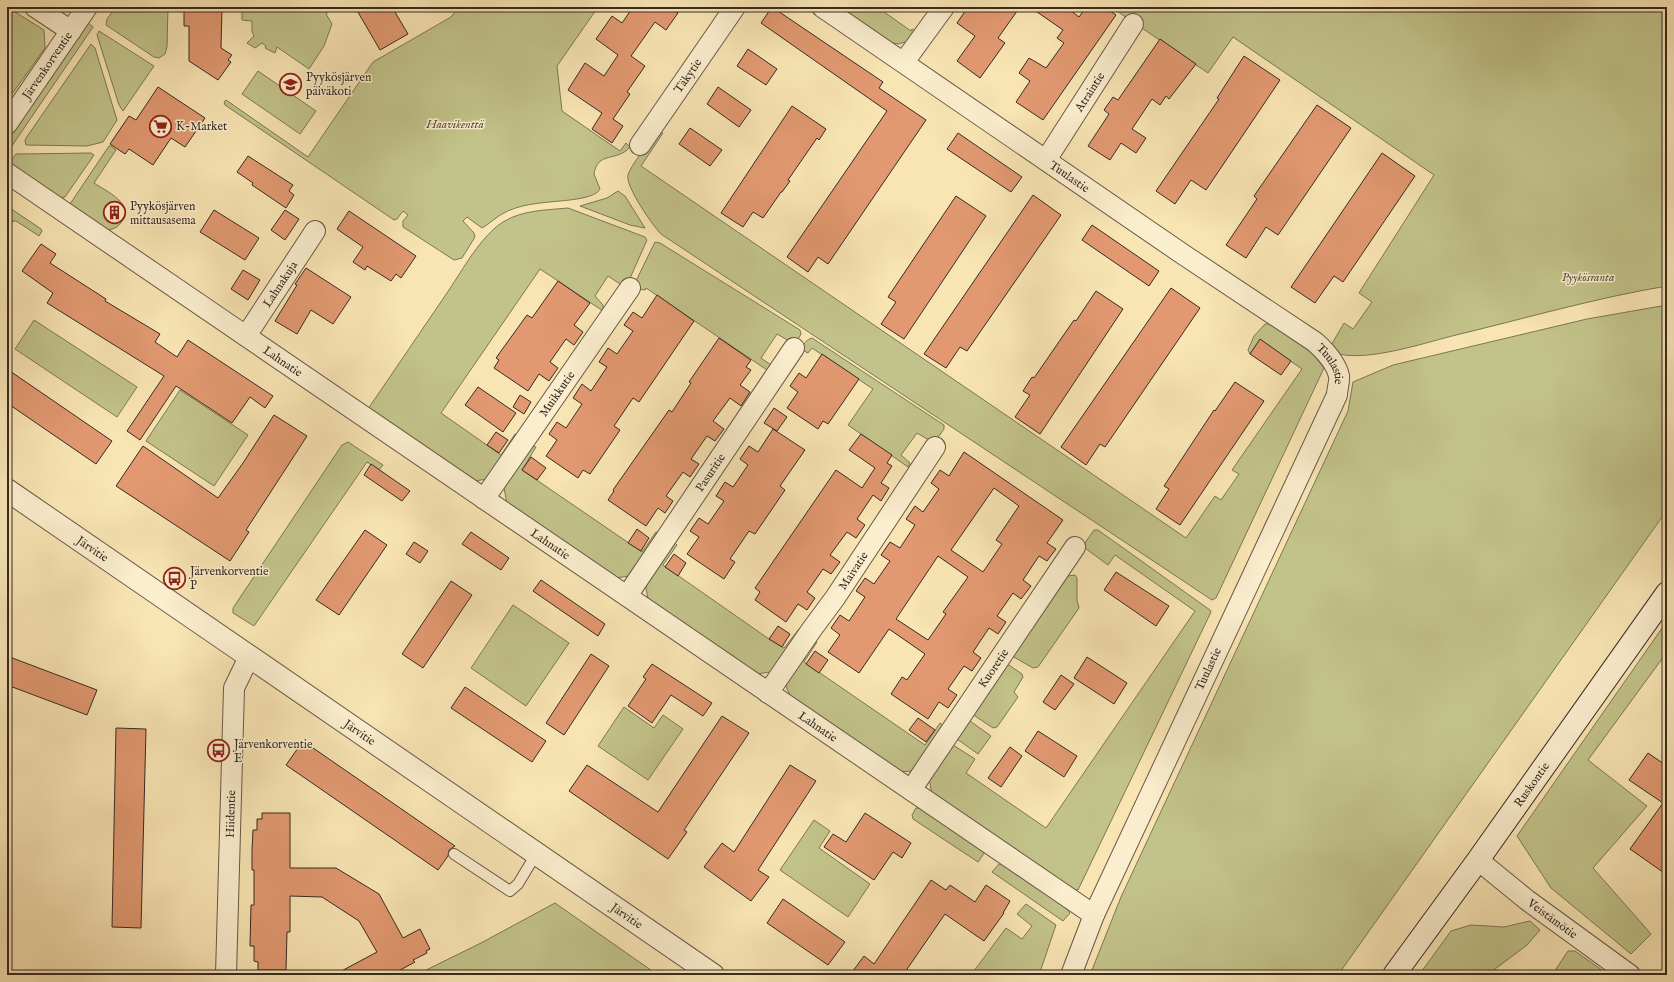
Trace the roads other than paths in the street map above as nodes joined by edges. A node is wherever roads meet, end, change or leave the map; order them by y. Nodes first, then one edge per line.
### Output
1 (35, 7) edge
2 (87, 7) edge
3 (735, 7) edge
4 (822, 7) edge
5 (944, 7) edge
6 (1133, 24) dead end
7 (71, 31) junction
8 (904, 62) junction
9 (7, 124) edge
10 (640, 145) dead end
11 (1046, 160) junction
12 (7, 173) edge
13 (315, 231) dead end
14 (630, 288) dead end
15 (246, 336) junction
16 (794, 348) dead end
17 (936, 447) dead end
18 (7, 490) edge
19 (484, 499) junction
20 (1075, 547) dead end
21 (1667, 593) edge
22 (627, 596) junction
23 (249, 657) junction
24 (768, 693) junction
25 (911, 790) junction
26 (454, 854) dead end
27 (536, 854) junction
28 (1478, 860) junction
29 (1094, 915) junction
30 (226, 975) edge
31 (713, 975) edge
32 (1072, 975) edge
33 (1394, 975) edge
34 (1630, 975) edge

1 - 7 street
2 - 7 street, Järvenkorventie
3 - 10 street, Täkytie
4 - 8 street, Tuulastie
5 - 8 street
6 - 11 street, Atraintie
7 - 9 street, Järvenkorventie
8 - 11 street, Tuulastie
11 - 29 street, Tuulastie
12 - 15 street, Lahnatie
13 - 15 street, Lahnakuja
14 - 19 street, Muikkutie
15 - 19 street, Lahnatie
16 - 22 street, Pasuritie
17 - 24 street, Maivatie
18 - 23 street, Järvitie
19 - 22 street, Lahnatie
20 - 25 street, Kuoretie
21 - 28 street, Ruskontie
22 - 24 street, Lahnatie
23 - 27 street, Järvitie
23 - 30 street, Hiidentie
24 - 25 street, Lahnatie
25 - 29 street, Lahnatie
26 - 27 lane
27 - 31 street, Järvitie
28 - 33 street, Ruskontie
28 - 34 street, Veistämötie
29 - 32 street, Tuulastie

